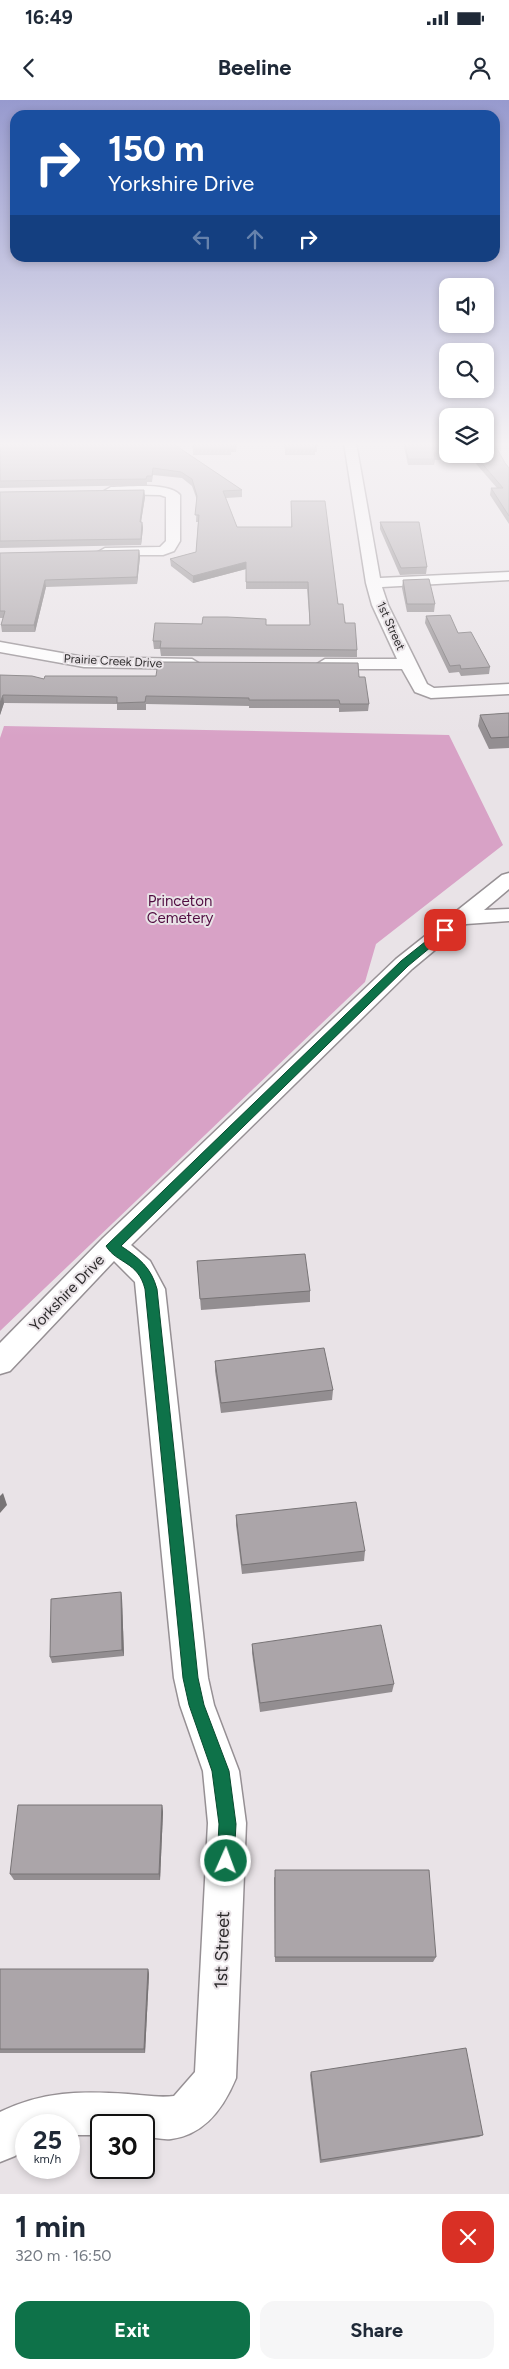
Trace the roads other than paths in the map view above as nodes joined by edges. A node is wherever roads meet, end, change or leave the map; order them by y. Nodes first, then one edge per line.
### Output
1 (173, 541) edge
2 (366, 541) edge
3 (90, 553) edge
4 (509, 576) edge
5 (373, 583) junction
6 (1, 648) edge
7 (204, 664) edge
8 (310, 664) edge
9 (407, 664) junction
10 (509, 689) edge
11 (509, 879) edge
12 (509, 915) edge
13 (459, 918) junction
14 (112, 1246) junction
15 (0, 1362) edge
16 (0, 2141) edge

1 - 3 street
2 - 5 street, 1st Street
4 - 5 street
5 - 9 street, 1st Street
6 - 7 street, Prairie Creek Drive
8 - 9 street
9 - 10 street, 1st Street
11 - 13 street, Yorkshire Drive
12 - 13 street
13 - 14 street, Yorkshire Drive
14 - 15 street, Yorkshire Drive
14 - 16 street, 1st Street

